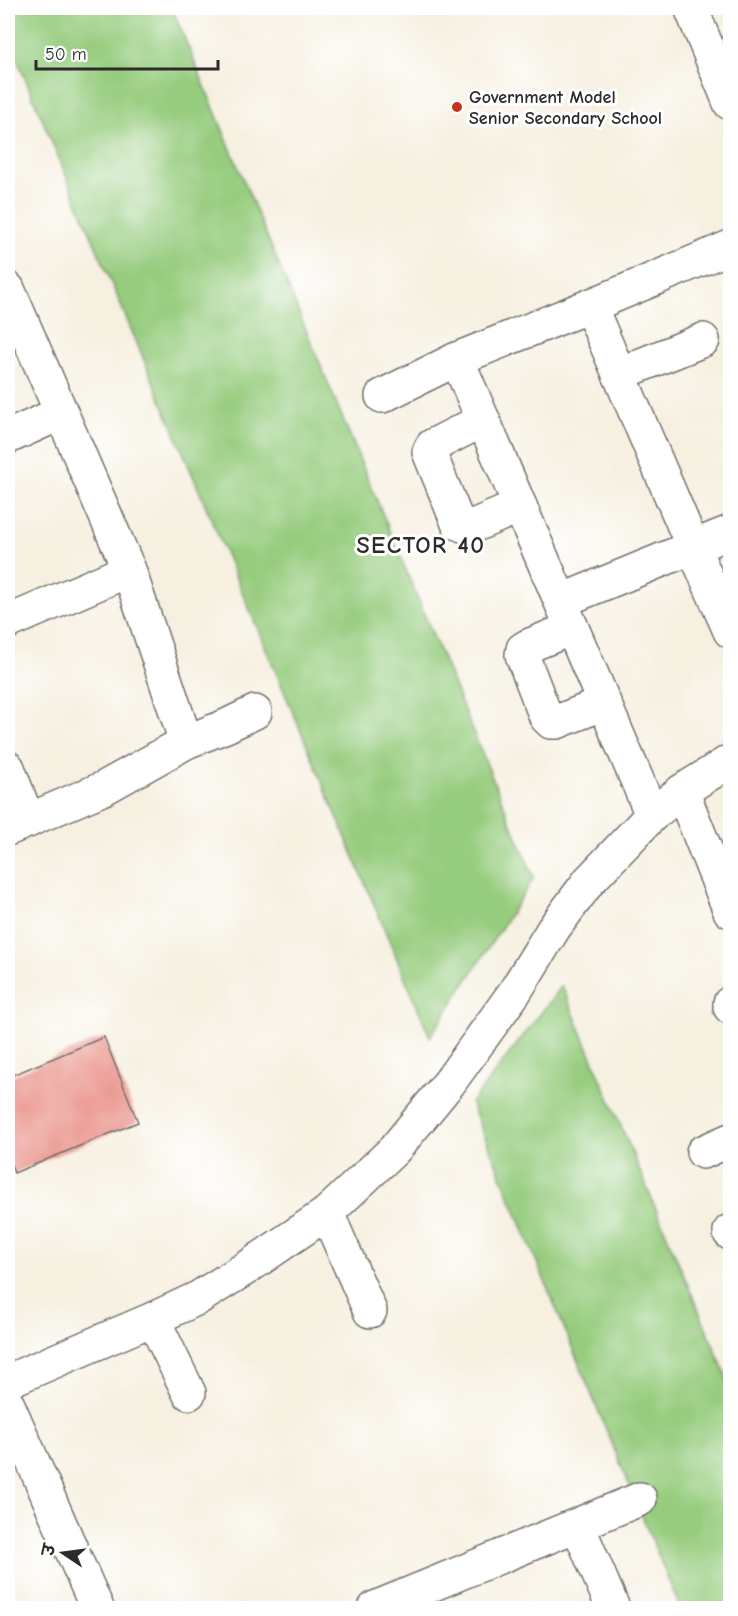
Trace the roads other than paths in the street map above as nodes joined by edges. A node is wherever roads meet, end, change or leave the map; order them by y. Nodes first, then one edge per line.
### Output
1 (691, 8) edge
2 (730, 103) edge
3 (730, 247) edge
4 (8, 289) edge
5 (590, 306) junction
6 (702, 340) dead end
7 (457, 359) junction
8 (619, 374) junction
9 (381, 396) dead end
10 (62, 413) junction
11 (483, 420) junction
12 (8, 437) edge
13 (520, 506) junction
14 (730, 532) edge
15 (693, 547) junction
16 (129, 570) junction
17 (566, 614) junction
18 (8, 622) edge
19 (730, 631) edge
20 (604, 703) junction
21 (255, 712) dead end
22 (186, 742) junction
23 (730, 761) edge
24 (8, 768) edge
25 (682, 792) junction
26 (651, 815) junction
27 (18, 825) edge
28 (730, 911) edge
29 (327, 1213) junction
30 (370, 1311) dead end
31 (153, 1319) junction
32 (8, 1381) edge
33 (189, 1393) dead end
34 (8, 1406) edge
35 (640, 1499) dead end
36 (578, 1526) junction
37 (97, 1608) edge
38 (375, 1608) edge
39 (613, 1608) edge

1 - 2 street
3 - 5 street
4 - 10 street
5 - 7 street
5 - 8 street
6 - 8 street
7 - 9 street
7 - 11 street
8 - 15 street
10 - 12 street
10 - 16 street
11 - 13 street
11 - 13 street
13 - 17 street
14 - 15 street
15 - 17 street
15 - 19 street
16 - 18 street
16 - 22 street
17 - 20 street
17 - 20 street
20 - 26 street
21 - 22 street
22 - 27 street
23 - 25 street
24 - 27 street
25 - 26 street
25 - 28 street
26 - 29 street
29 - 30 street
29 - 31 street
31 - 32 street
31 - 33 street
34 - 37 street
35 - 36 street
36 - 38 street
36 - 39 street

